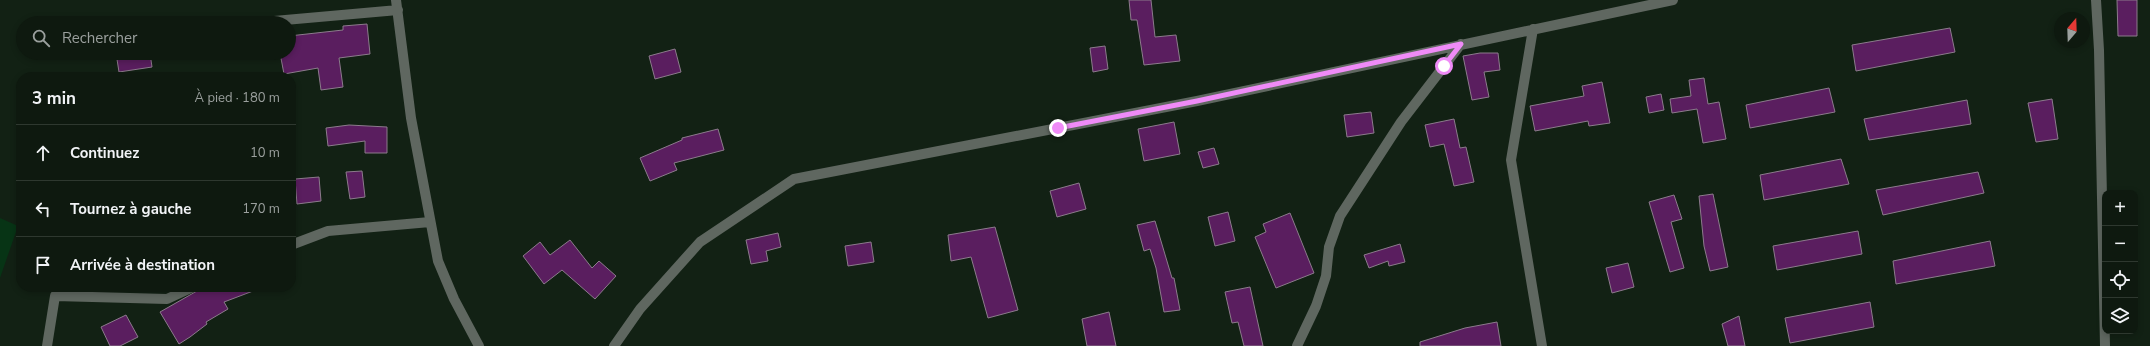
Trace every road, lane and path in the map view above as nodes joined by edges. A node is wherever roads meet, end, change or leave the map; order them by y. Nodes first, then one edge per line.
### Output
1 (396, 0) edge
2 (1673, 0) edge
3 (2096, 0) edge
4 (398, 10) junction
5 (296, 19) edge
6 (1533, 29) junction
7 (1461, 44) junction
8 (430, 222) junction
9 (296, 243) edge
10 (182, 292) edge
11 (46, 346) edge
12 (479, 346) edge
13 (614, 346) edge
14 (1297, 346) edge
15 (1542, 346) edge
16 (2105, 346) edge

1 - 4 street
2 - 6 street
3 - 16 street
4 - 5 street
4 - 8 street
6 - 7 street
6 - 15 street
7 - 13 street
7 - 14 street
8 - 9 street
8 - 12 street
10 - 11 street

